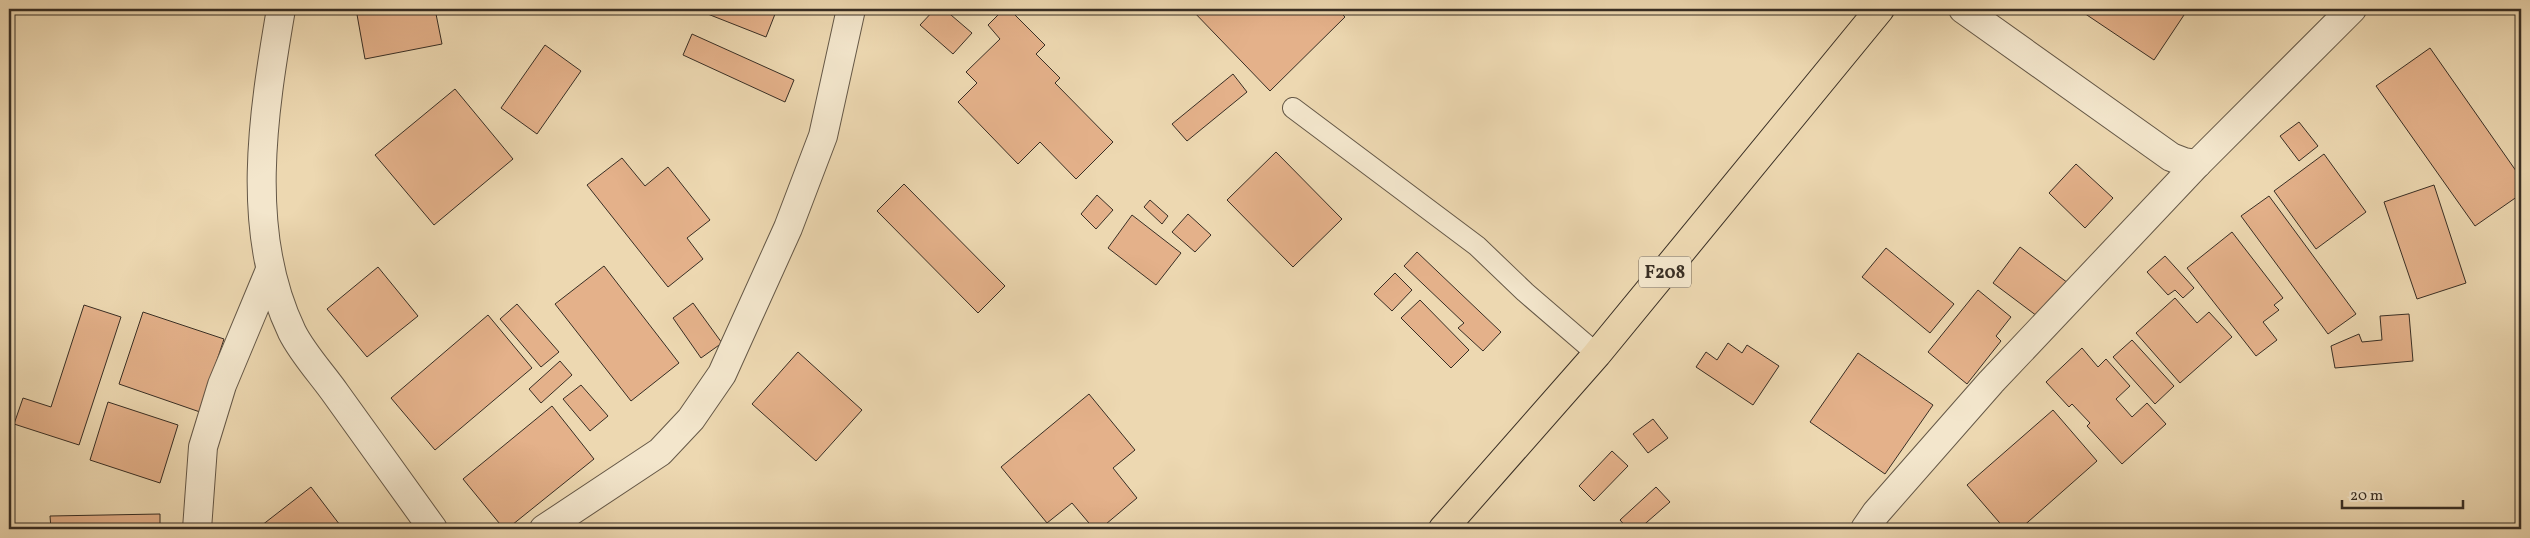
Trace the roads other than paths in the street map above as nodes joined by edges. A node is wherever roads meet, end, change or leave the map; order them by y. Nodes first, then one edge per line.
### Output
1 (281, 9) edge
2 (851, 9) edge
3 (1880, 9) edge
4 (1962, 9) edge
5 (2352, 9) edge
6 (1293, 108) dead end
7 (2197, 164) junction
8 (270, 270) junction
9 (1598, 354) junction
10 (197, 529) edge
11 (433, 529) edge
12 (544, 529) edge
13 (1443, 529) edge
14 (1865, 529) edge

1 - 8 street
2 - 12 street
3 - 9 main road, F208
4 - 7 street
5 - 7 street
6 - 9 lane
7 - 14 street
8 - 10 street
8 - 11 street
9 - 13 main road, F208

